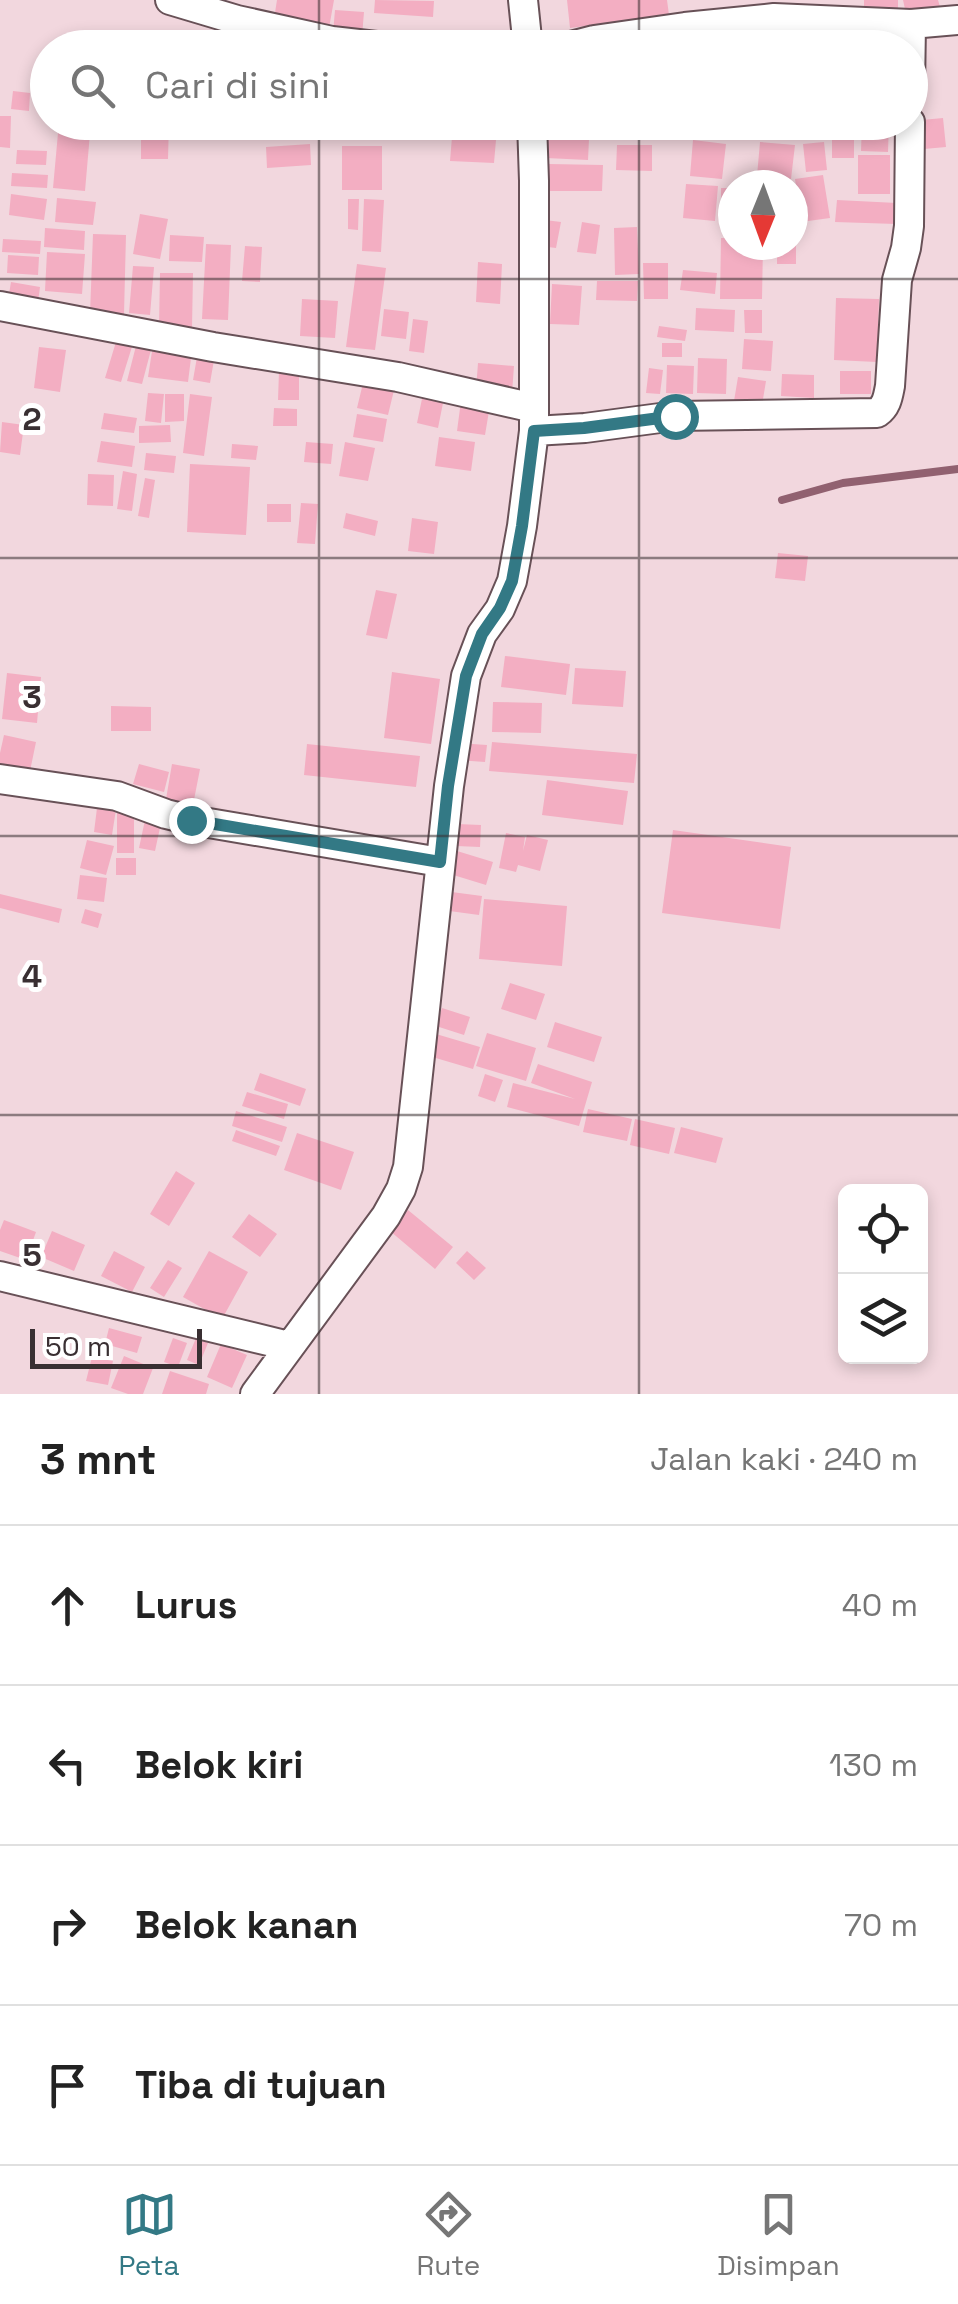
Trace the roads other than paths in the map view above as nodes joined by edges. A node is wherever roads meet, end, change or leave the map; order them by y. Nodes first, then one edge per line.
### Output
1 (170, 0) edge
2 (524, 0) edge
3 (958, 20) edge
4 (911, 24) junction
5 (283, 30) edge
6 (526, 30) edge
7 (664, 30) edge
8 (911, 30) edge
9 (533, 140) edge
10 (910, 140) edge
11 (0, 306) edge
12 (534, 420) junction
13 (0, 779) edge
14 (440, 862) junction
15 (0, 1276) edge
16 (289, 1346) junction
17 (255, 1394) edge

1 - 5 street
2 - 6 street
3 - 4 street
4 - 7 street
4 - 8 street
9 - 12 street
10 - 12 street
11 - 12 street
12 - 14 street
13 - 14 street
14 - 16 street
15 - 16 street
16 - 17 street

